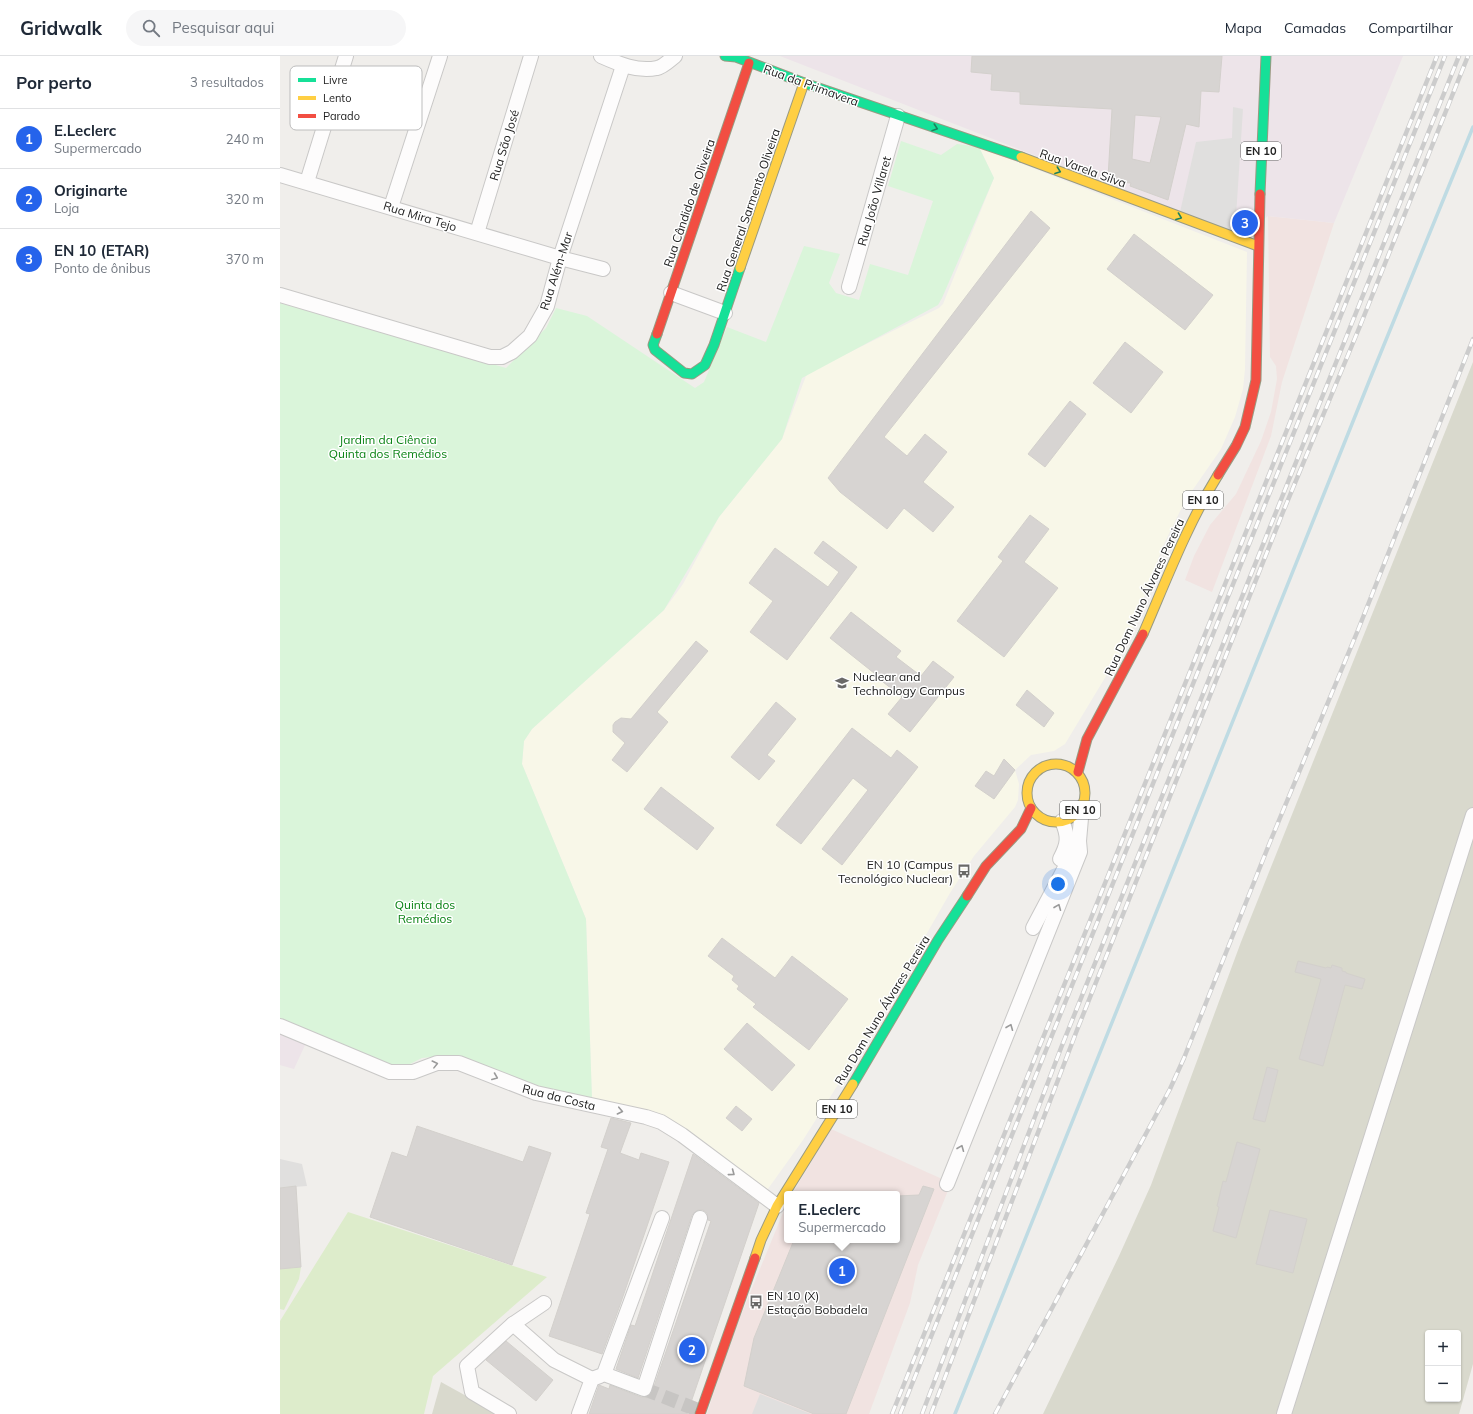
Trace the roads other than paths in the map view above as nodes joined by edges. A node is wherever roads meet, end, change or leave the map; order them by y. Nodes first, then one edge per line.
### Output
1 (346, 56) edge
2 (440, 56) edge
3 (530, 56) edge
4 (601, 56) edge
5 (675, 56) edge
6 (725, 56) edge
7 (1266, 56) edge
8 (736, 57) edge
9 (749, 63) junction
10 (343, 66) edge
11 (623, 66) junction
12 (804, 83) junction
13 (422, 111) edge
14 (898, 116) junction
15 (324, 130) edge
16 (416, 130) edge
17 (280, 174) edge
18 (308, 182) junction
19 (391, 207) junction
20 (477, 233) junction
21 (1258, 246) junction
22 (560, 258) junction
23 (603, 269) dead end
24 (849, 287) dead end
25 (671, 293) junction
26 (280, 295) edge
27 (726, 313) junction
28 (655, 350) joint
29 (1087, 739) junction
30 (1076, 749) dead end
31 (1078, 772) junction
32 (1031, 808) junction
33 (1082, 808) junction
34 (1473, 815) edge
35 (1043, 819) junction
36 (1062, 822) junction
37 (1021, 829) junction
38 (1079, 841) junction
39 (280, 1026) edge
40 (947, 1184) dead end
41 (786, 1191) edge
42 (784, 1195) edge
43 (777, 1206) junction
44 (662, 1218) dead end
45 (700, 1218) dead end
46 (544, 1303) dead end
47 (513, 1324) junction
48 (598, 1376) junction
49 (509, 1414) edge
50 (579, 1414) edge
51 (700, 1414) edge
52 (1284, 1414) edge

1 - 10 street
2 - 13 street
3 - 20 street, Rua São José
4 - 11 street
5 - 11 street
6 - 8 main road, Rua da Primavera
7 - 21 main road, EN 10
8 - 9 main road, Rua da Primavera
9 - 12 main road, Rua da Primavera
9 - 25 main road, Rua Cândido de Oliveira
11 - 22 street, Rua Além-Mar
12 - 14 main road, Rua da Primavera
12 - 27 main road, Rua General Sarmento Oliveira
14 -> 21 main road, Rua Varela Silva
14 - 24 street, Rua João Villaret
15 - 18 street
16 - 19 street
17 - 18 street, Rua Mira Tejo
18 - 19 street, Rua Mira Tejo
19 - 20 street, Rua Mira Tejo
20 - 22 street, Rua Mira Tejo
21 - 29 main road, Rua Dom Nuno Álvares Pereira / EN 10
22 - 23 street, Rua Mira Tejo
22 - 26 street, Rua Além-Mar
25 - 27 street
25 - 28 main road, Rua Cândido de Oliveira
27 - 28 main road, Rua General Sarmento Oliveira
29 - 30 main road, EN 10
29 - 31 main road, Rua Dom Nuno Álvares Pereira / EN 10
31 - 32 main road
31 - 33 main road, EN 10
32 - 35 main road, EN 10
32 - 37 main road, Rua Dom Nuno Álvares Pereira / EN 10
33 - 36 main road, EN 10
33 - 38 street
34 - 52 street
35 - 36 main road, EN 10
35 - 37 main road, EN 10
36 - 38 street
37 - 41 main road, Rua Dom Nuno Álvares Pereira / EN 10
40 -> 38 street
39 -> 43 street, Rua da Costa
42 - 43 main road, Rua Dom Nuno Álvares Pereira / EN 10
43 - 51 main road, Rua Dom Nuno Álvares Pereira / EN 10
44 - 48 street
45 - 48 street
46 - 47 street
47 - 48 street
47 - 49 street
48 - 50 street

